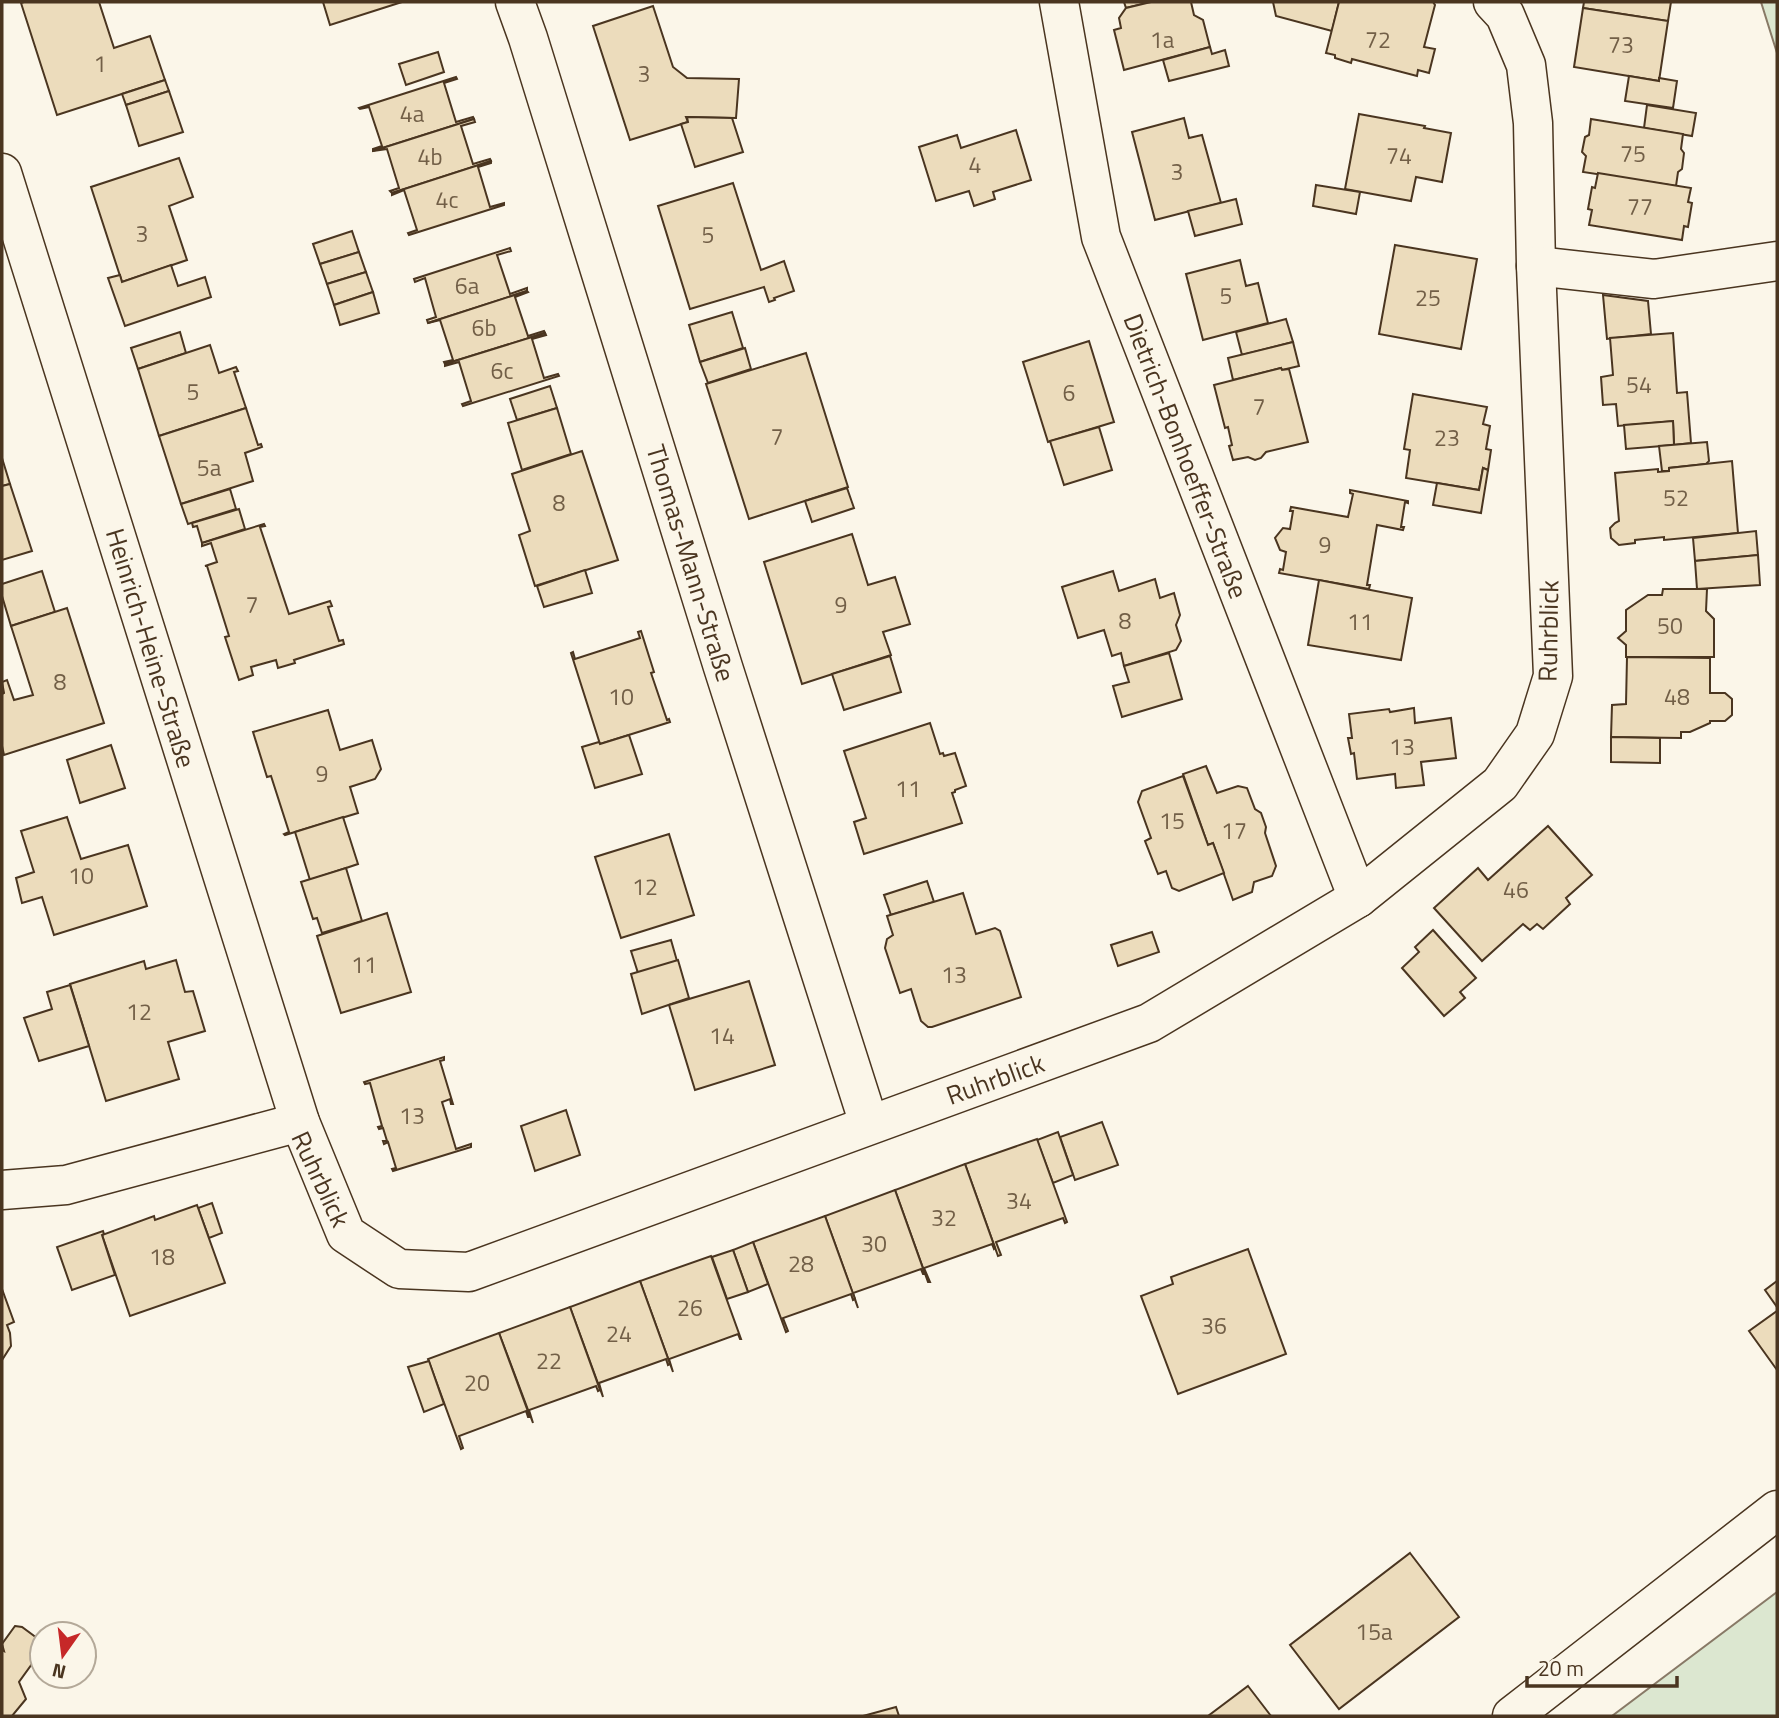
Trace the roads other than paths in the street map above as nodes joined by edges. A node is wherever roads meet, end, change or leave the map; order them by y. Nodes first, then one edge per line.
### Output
1 (515, 2) edge
2 (1059, 2) edge
3 (1493, 2) edge
4 (2, 173) edge
5 (1777, 261) edge
6 (1536, 266) junction
7 (1358, 898) junction
8 (300, 1122) junction
9 (870, 1124) junction
10 (2, 1190) edge
11 (1777, 1510) edge
12 (1511, 1716) edge

1 - 9 street, Thomas-Mann-Straße
2 - 7 street, Dietrich-Bonhoeffer-Straße
3 - 6 street, Ruhrblick
4 - 8 street, Heinrich-Heine-Straße
5 - 6 street
6 - 7 street, Ruhrblick
7 - 9 street, Ruhrblick
8 - 9 street, Ruhrblick
8 - 10 street, Ruhrblick
11 - 12 street

